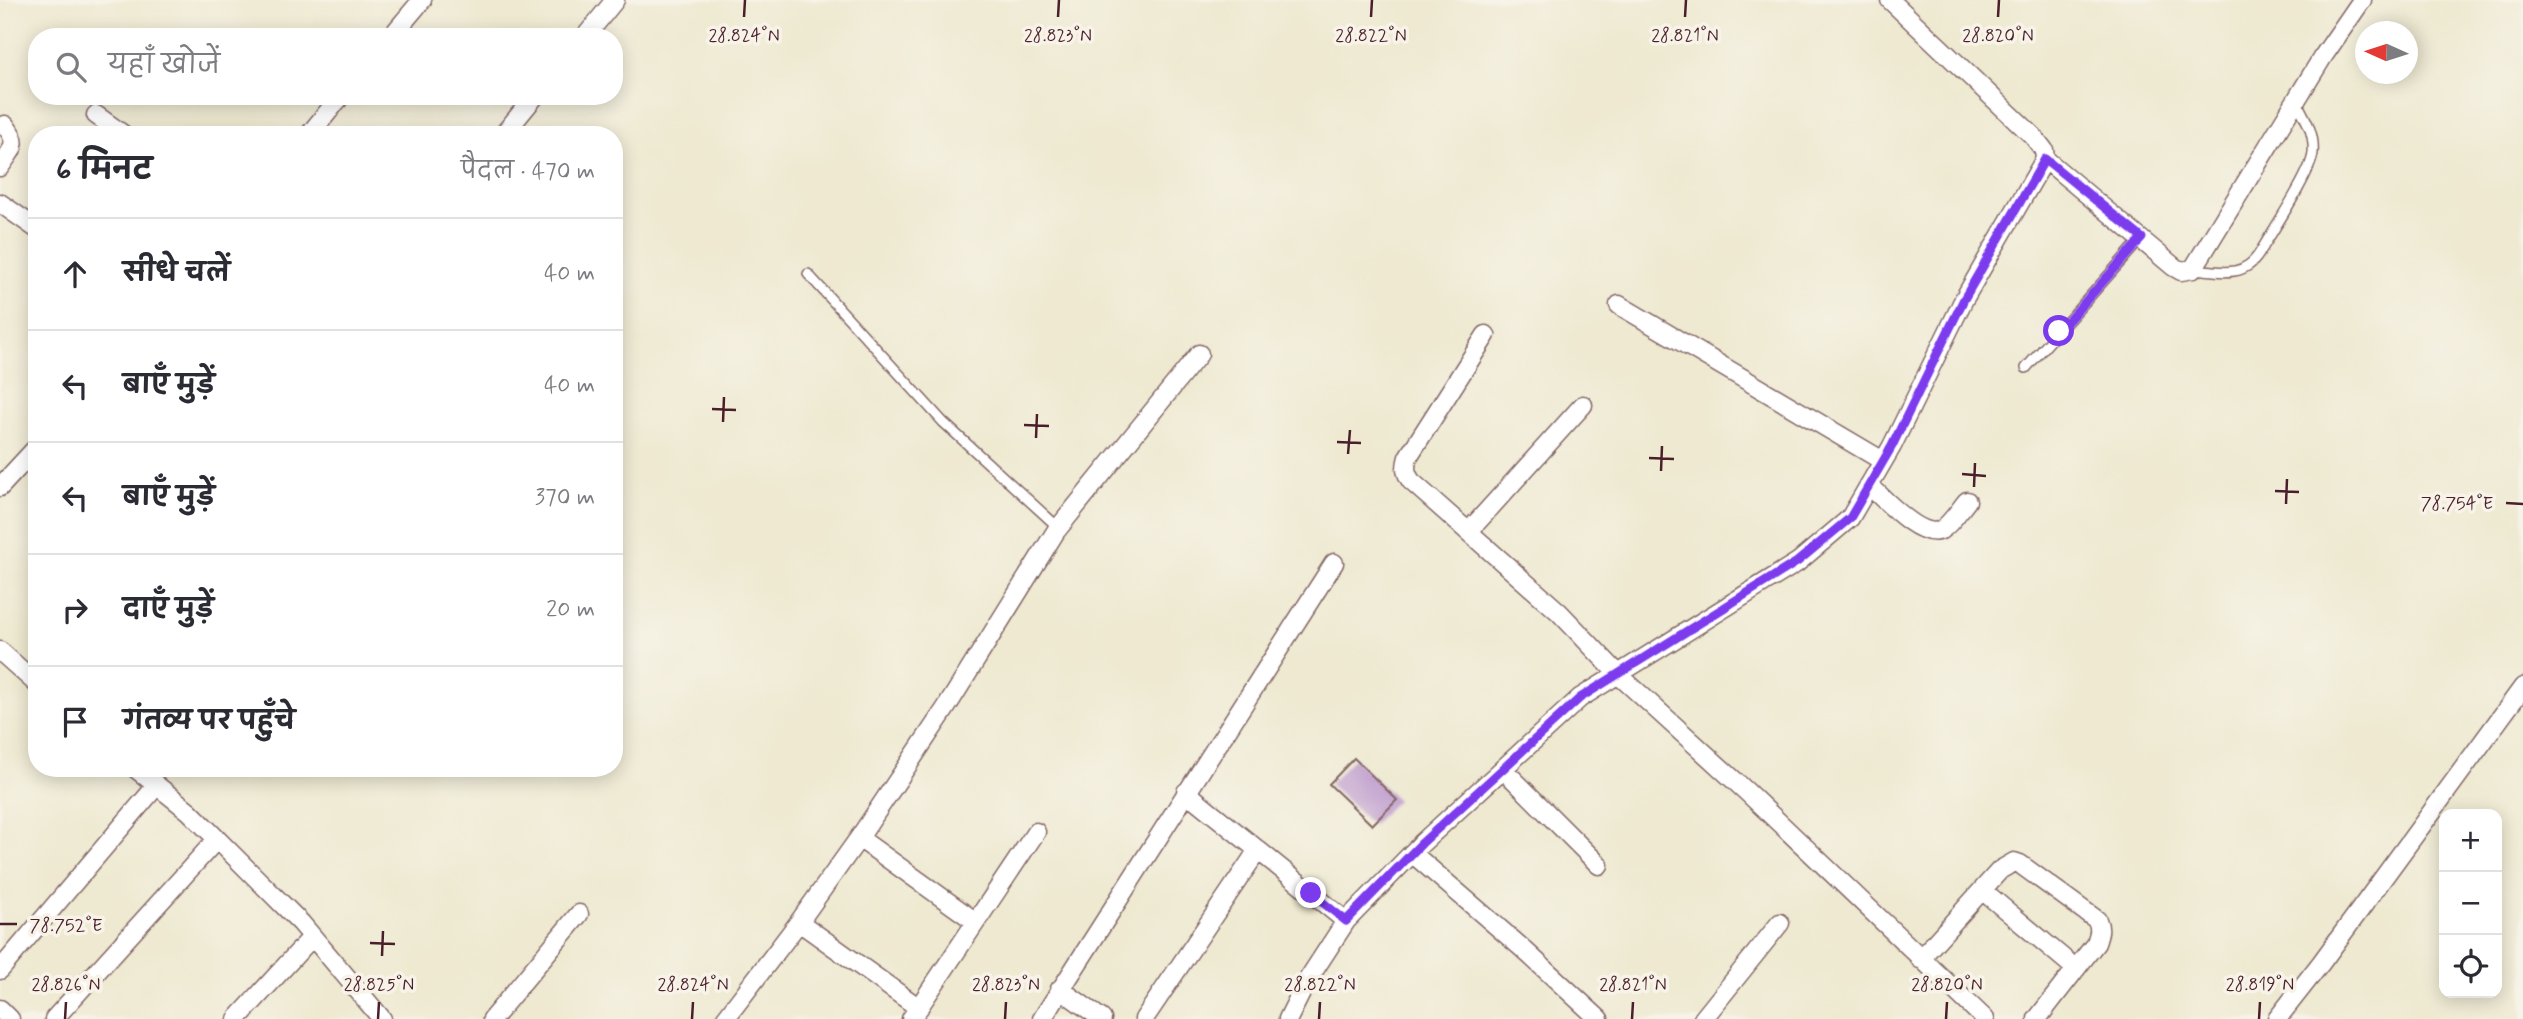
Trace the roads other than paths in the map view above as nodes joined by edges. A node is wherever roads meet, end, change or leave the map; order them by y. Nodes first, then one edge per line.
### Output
1 (422, 0) edge
2 (615, 0) edge
3 (1890, 0) edge
4 (2362, 0) edge
5 (399, 28) edge
6 (592, 28) edge
7 (2296, 101) junction
8 (334, 105) edge
9 (528, 105) edge
10 (96, 114) dead end
11 (5, 125) dead end
12 (112, 126) edge
13 (316, 126) edge
14 (510, 126) edge
15 (2045, 159) junction
16 (0, 167) edge
17 (0, 203) edge
18 (28, 223) edge
19 (2142, 238) junction
20 (2193, 270) junction
21 (808, 274) dead end
22 (1619, 305) dead end
23 (1486, 335) dead end
24 (1199, 354) dead end
25 (2026, 368) dead end
26 (1583, 405) dead end
27 (28, 457) edge
28 (1883, 461) junction
29 (1869, 485) junction
30 (0, 487) edge
31 (1967, 501) dead end
32 (1059, 528) junction
33 (1469, 531) junction
34 (1335, 563) dead end
35 (0, 651) edge
36 (28, 676) edge
37 (1620, 676) junction
38 (2523, 687) edge
39 (1503, 769) junction
40 (147, 777) edge
41 (157, 785) junction
42 (1186, 792) junction
43 (1036, 832) dead end
44 (859, 838) junction
45 (217, 839) junction
46 (1258, 850) junction
47 (1412, 853) junction
48 (1599, 865) dead end
49 (1982, 890) junction
50 (579, 914) dead end
51 (1346, 921) junction
52 (799, 922) junction
53 (976, 922) junction
54 (1780, 923) dead end
55 (312, 937) junction
56 (1920, 959) junction
57 (2076, 969) junction
58 (0, 970) edge
59 (1060, 989) junction
60 (0, 1009) edge
61 (915, 1013) edge
62 (376, 1017) edge
63 (10, 1019) edge
64 (54, 1019) edge
65 (237, 1019) edge
66 (492, 1019) edge
67 (725, 1019) edge
68 (1042, 1019) edge
69 (1102, 1019) edge
70 (1144, 1019) edge
71 (1288, 1019) edge
72 (1599, 1019) edge
73 (1703, 1019) edge
74 (1985, 1019) edge
75 (2037, 1019) edge
76 (2277, 1019) edge

1 - 5 street
2 - 6 street
3 - 15 street
4 - 7 street
7 - 20 street
7 - 20 lane
8 - 13 street
9 - 14 street
10 - 12 street
11 - 16 street
15 - 19 street
15 - 28 street
17 - 18 street
19 - 20 street
19 - 25 lane
21 - 32 lane
22 - 28 street
23 - 33 street
24 - 32 street
26 - 33 street
27 - 30 street
28 - 29 street
29 - 31 street
29 - 37 street
32 - 44 street
33 - 37 street
34 - 42 street
35 - 36 street
37 - 39 street
37 - 56 street
38 - 76 street
39 - 47 street
39 - 48 street
40 - 41 street
41 - 45 street
41 - 58 street
42 - 46 street
42 - 59 street
43 - 53 street
44 - 52 street
44 - 53 street
45 - 55 street
45 - 64 street
46 - 51 street
46 - 70 street
47 - 51 street
47 - 72 street
49 - 56 street
49 - 57 street
49 - 57 street
50 - 66 street
51 - 71 street
52 - 61 street
52 - 67 street
53 - 61 street
54 - 73 street
55 - 62 street
55 - 65 street
56 - 74 street
57 - 75 street
59 - 68 street
59 - 69 street
60 - 63 street

